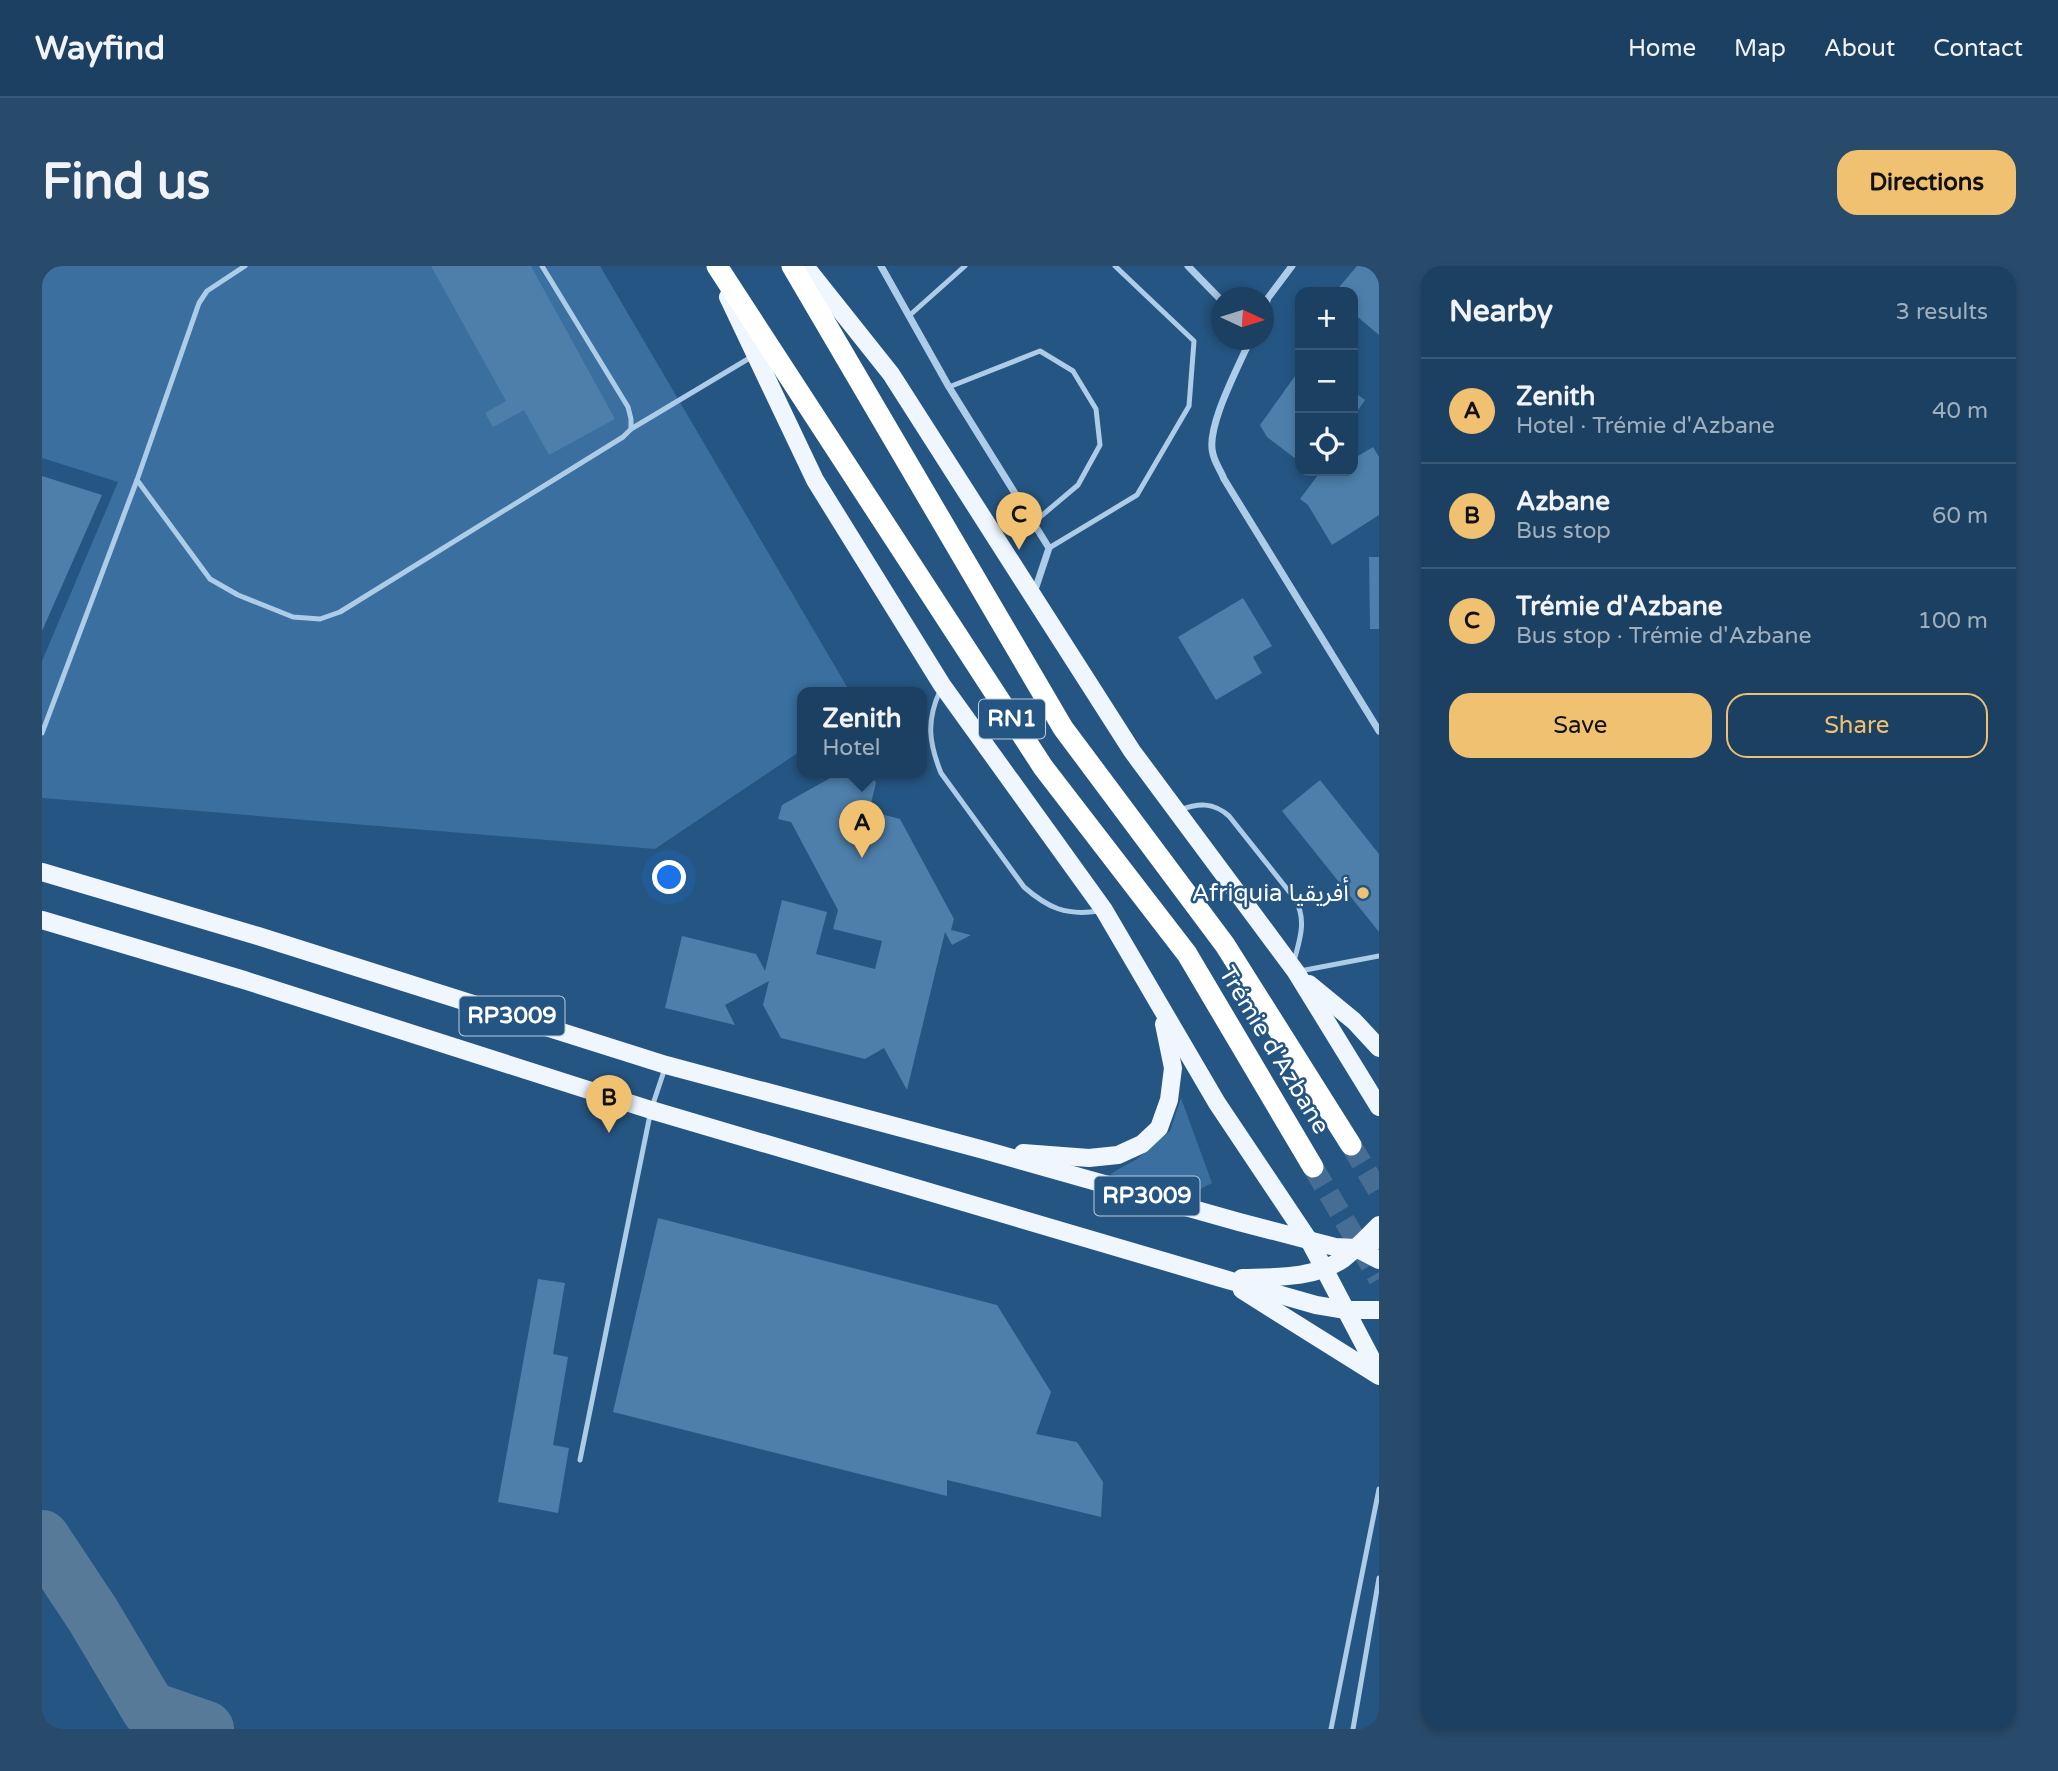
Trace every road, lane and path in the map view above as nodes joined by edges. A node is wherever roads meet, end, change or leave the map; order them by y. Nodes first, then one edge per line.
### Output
1 (245, 266) edge
2 (542, 266) edge
3 (715, 266) edge
4 (792, 266) edge
5 (804, 266) edge
6 (965, 266) edge
7 (1115, 266) edge
8 (1188, 266) edge
9 (1292, 266) edge
10 (883, 267) edge
11 (1211, 290) edge
12 (1274, 290) edge
13 (910, 315) junction
14 (1246, 350) edge
15 (755, 354) junction
16 (949, 387) junction
17 (631, 429) junction
18 (137, 480) junction
19 (1033, 523) junction
20 (1049, 548) junction
21 (1033, 597) junction
22 (942, 685) junction
23 (1379, 731) edge
24 (42, 733) edge
25 (1177, 811) junction
26 (42, 872) edge
27 (1104, 910) junction
28 (42, 920) edge
29 (1379, 956) edge
30 (1296, 972) junction
31 (1162, 1011) junction
32 (1379, 1048) edge
33 (666, 1065) junction
34 (1379, 1107) edge
35 (650, 1110) junction
36 (1351, 1145) tunnel mouth
37 (984, 1150) junction
38 (1313, 1167) tunnel mouth
39 (1379, 1225) edge
40 (1379, 1239) edge
41 (1310, 1241) junction
42 (1356, 1248) junction
43 (1379, 1260) edge
44 (1325, 1268) junction
45 (1221, 1278) junction
46 (1346, 1310) junction
47 (1379, 1310) edge
48 (1379, 1375) edge
49 (580, 1460) dead end
50 (1379, 1489) edge
51 (1379, 1578) edge
52 (1331, 1729) edge
53 (1353, 1729) edge

1 - 18 lane
2 - 17 lane
3 - 15 main road
3 - 38 highway, Trémie d'Azbane / RN1
4 - 36 highway, Trémie d'Azbane / RN1
5 - 21 main road
6 - 13 lane
7 - 20 lane
8 - 11 street
9 - 12 street
10 - 13 street
13 - 16 street
14 - 23 street
15 - 17 lane
15 - 22 main road
16 - 19 street
16 - 19 lane
17 - 18 lane
18 - 24 lane
19 - 20 street
20 - 21 street
21 - 25 main road
22 - 27 main road
22 - 27 lane
25 - 30 main road
25 - 30 lane
26 - 33 main road, RP3009
27 - 31 main road
28 - 35 main road, RP3009
29 - 30 lane
30 - 32 main road
30 - 34 main road
31 - 37 main road
31 - 41 main road
33 - 35 lane
33 - 37 main road, RP3009
35 - 45 main road, RP3009
35 - 49 lane
37 - 41 main road, RP3009
39 - 42 main road
40 - 42 main road
41 - 42 main road
41 - 44 main road
42 - 43 main road
42 - 44 main road
44 - 45 main road
44 - 46 main road
45 - 46 main road, RP3009
45 - 48 main road
46 - 47 main road
46 - 48 main road
50 - 52 lane
51 - 53 lane

